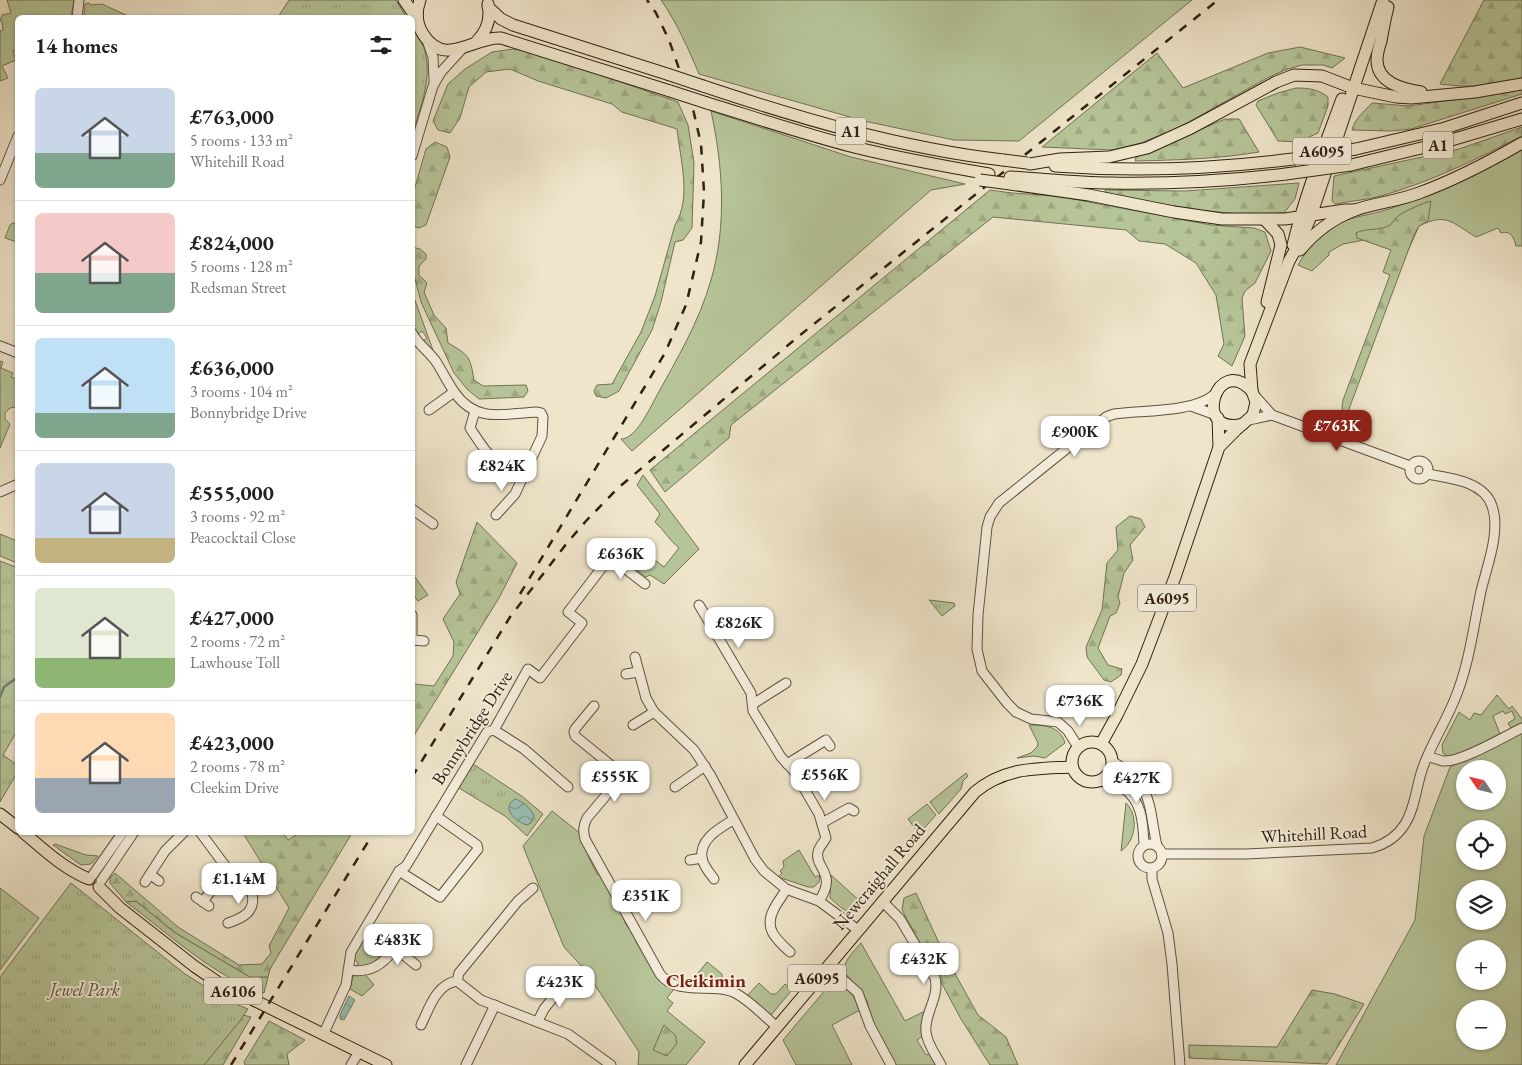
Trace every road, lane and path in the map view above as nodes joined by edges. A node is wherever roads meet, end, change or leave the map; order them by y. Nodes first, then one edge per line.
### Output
1 (79, 0) edge
2 (404, 0) edge
3 (420, 0) edge
4 (1384, 0) edge
5 (1389, 0) edge
6 (487, 4) edge
7 (77, 15) edge
8 (418, 19) junction
9 (425, 37) junction
10 (474, 43) junction
11 (462, 49) junction
12 (1522, 84) edge
13 (433, 86) junction
14 (1350, 87) junction
15 (1434, 95) junction
16 (1522, 103) edge
17 (1522, 119) edge
18 (15, 143) edge
19 (1522, 143) edge
20 (415, 146) edge
21 (1028, 163) junction
22 (0, 180) edge
23 (1007, 180) junction
24 (1355, 210) junction
25 (1306, 217) junction
26 (1265, 220) junction
27 (1283, 277) junction
28 (1262, 331) junction
29 (415, 337) edge
30 (0, 346) edge
31 (15, 352) edge
32 (1250, 364) junction
33 (1232, 382) junction
34 (454, 392) junction
35 (1254, 393) junction
36 (1215, 394) junction
37 (1190, 406) junction
38 (429, 410) dead end
39 (475, 411) junction
40 (1272, 415) junction
41 (1217, 417) junction
42 (1246, 422) junction
43 (1220, 447) junction
44 (1410, 466) junction
45 (1428, 474) junction
46 (522, 479) junction
47 (15, 485) edge
48 (0, 492) edge
49 (415, 511) edge
50 (496, 515) dead end
51 (433, 524) dead end
52 (620, 544) dead end
53 (610, 557) junction
54 (645, 584) dead end
55 (699, 605) dead end
56 (415, 641) edge
57 (424, 641) dead end
58 (635, 657) dead end
59 (638, 672) junction
60 (626, 674) dead end
61 (786, 683) dead end
62 (753, 704) junction
63 (594, 706) dead end
64 (654, 712) junction
65 (633, 725) dead end
66 (1522, 728) edge
67 (494, 730) junction
68 (1101, 744) junction
69 (830, 746) dead end
70 (1078, 747) junction
71 (1428, 756) junction
72 (1113, 762) junction
73 (788, 764) junction
74 (705, 766) junction
75 (1072, 767) junction
76 (629, 768) dead end
77 (623, 775) junction
78 (1100, 781) junction
79 (568, 786) dead end
80 (675, 787) dead end
81 (854, 811) dead end
82 (0, 814) edge
83 (436, 816) junction
84 (733, 820) junction
85 (822, 823) junction
86 (15, 826) edge
87 (26, 835) edge
88 (121, 835) edge
89 (132, 835) edge
90 (181, 835) edge
91 (202, 835) edge
92 (1144, 845) junction
93 (1159, 850) junction
94 (702, 858) junction
95 (690, 860) dead end
96 (1152, 868) junction
97 (400, 871) junction
98 (230, 874) junction
99 (714, 879) dead end
100 (95, 881) junction
101 (159, 881) dead end
102 (533, 888) dead end
103 (786, 889) junction
104 (819, 901) junction
105 (882, 901) junction
106 (203, 902) dead end
107 (228, 923) dead end
108 (367, 926) junction
109 (858, 930) junction
110 (395, 948) junction
111 (790, 952) dead end
112 (416, 965) dead end
113 (828, 966) junction
114 (348, 970) junction
115 (457, 981) junction
116 (564, 984) dead end
117 (494, 1005) junction
118 (538, 1022) junction
119 (421, 1025) dead end
120 (776, 1026) junction
121 (323, 1034) junction
122 (359, 1052) junction
123 (351, 1065) edge
124 (386, 1065) edge
125 (466, 1065) edge
126 (611, 1065) edge
127 (745, 1065) edge
128 (891, 1065) edge
129 (941, 1065) edge
130 (1180, 1065) edge

1 - 7 street
2 - 8 main road
3 - 8 main road
4 - 14 main road, A6095
5 - 15 main road
6 - 10 main road, A1
6 - 21 main road, A1, bridge
8 - 9 main road
9 - 11 main road
9 - 13 street
10 - 11 main road, A1
10 - 23 main road, A1, bridge
11 - 13 street
12 - 15 main road
13 - 20 street
14 - 15 main road
14 - 21 main road
14 - 25 main road, A6095
16 - 21 main road, A1, bridge
17 - 23 main road, A1, bridge
18 - 22 street
19 - 24 main road
23 - 26 main road
24 - 25 main road
24 - 27 main road
25 - 26 main road
25 - 27 main road, A6095
26 - 28 main road
27 - 28 main road, A6095
28 - 32 main road, A6095
29 - 34 street
30 - 31 street
32 - 33 main road, A6095
32 - 35 main road, A6095
33 - 35 main road
33 - 36 main road, A6095
34 - 38 street
34 - 39 street
35 - 40 street
35 - 42 main road, A6095
36 - 37 street
36 - 41 main road, A6095
37 - 41 street
37 - 70 street
39 - 46 street
39 - 46 street
40 - 42 street
40 - 44 street
41 - 42 main road
41 - 43 main road, A6095
42 - 43 main road, A6095
43 - 68 main road, A6095
44 - 45 street
44 - 45 street
45 - 71 street, Whitehill Road
46 - 50 street
47 - 48 street
49 - 51 street
52 - 53 street, Bonnybridge Drive
53 - 54 street
53 - 67 street, Bonnybridge Drive
55 - 62 street
56 - 57 street
58 - 59 street
59 - 60 street
59 - 64 street
61 - 62 street
62 - 73 street
63 - 77 street
64 - 65 street
64 - 74 street
66 - 71 street
67 - 79 street
67 - 83 street, Bonnybridge Drive
68 - 70 main road
68 - 72 main road
69 - 73 street
70 - 75 main road
71 - 93 street, Whitehill Road
72 - 78 main road
72 - 93 street
73 - 85 street
74 - 80 street
74 - 84 street
75 - 78 main road
75 - 105 main road, Newcraighall Road / A6095
76 - 77 street
77 - 120 street
78 - 92 street
81 - 85 street
82 - 86 main road
83 - 97 street, Bonnybridge Drive
83 - 97 street
84 - 94 street
84 - 103 street
85 - 104 street
87 - 100 main road, A6106
88 - 100 street
89 - 100 street
90 - 101 street
91 - 98 street
92 - 93 street
92 - 96 street
93 - 96 street
94 - 95 street
94 - 99 street
96 - 130 street
97 - 108 street, Bonnybridge Drive
98 - 106 street
98 - 107 street
100 - 121 main road, A6106
102 - 115 street
103 - 104 street
103 - 111 street
104 - 109 street
105 - 109 main road, Newcraighall Road / A6095
105 - 129 street
108 - 110 street
108 - 114 street, Bonnybridge Drive
109 - 113 main road, Newcraighall Road / A6095
110 - 112 street
110 - 114 street
113 - 120 main road, Newcraighall Road / A6095
113 - 128 street
114 - 121 street, Bonnybridge Drive
115 - 117 street
115 - 119 street
116 - 118 street
117 - 118 street
117 - 125 street
118 - 126 street
120 - 127 main road, Newcraighall Road / A6095
121 - 122 main road, A6106
122 - 123 street
122 - 124 main road, A6106

